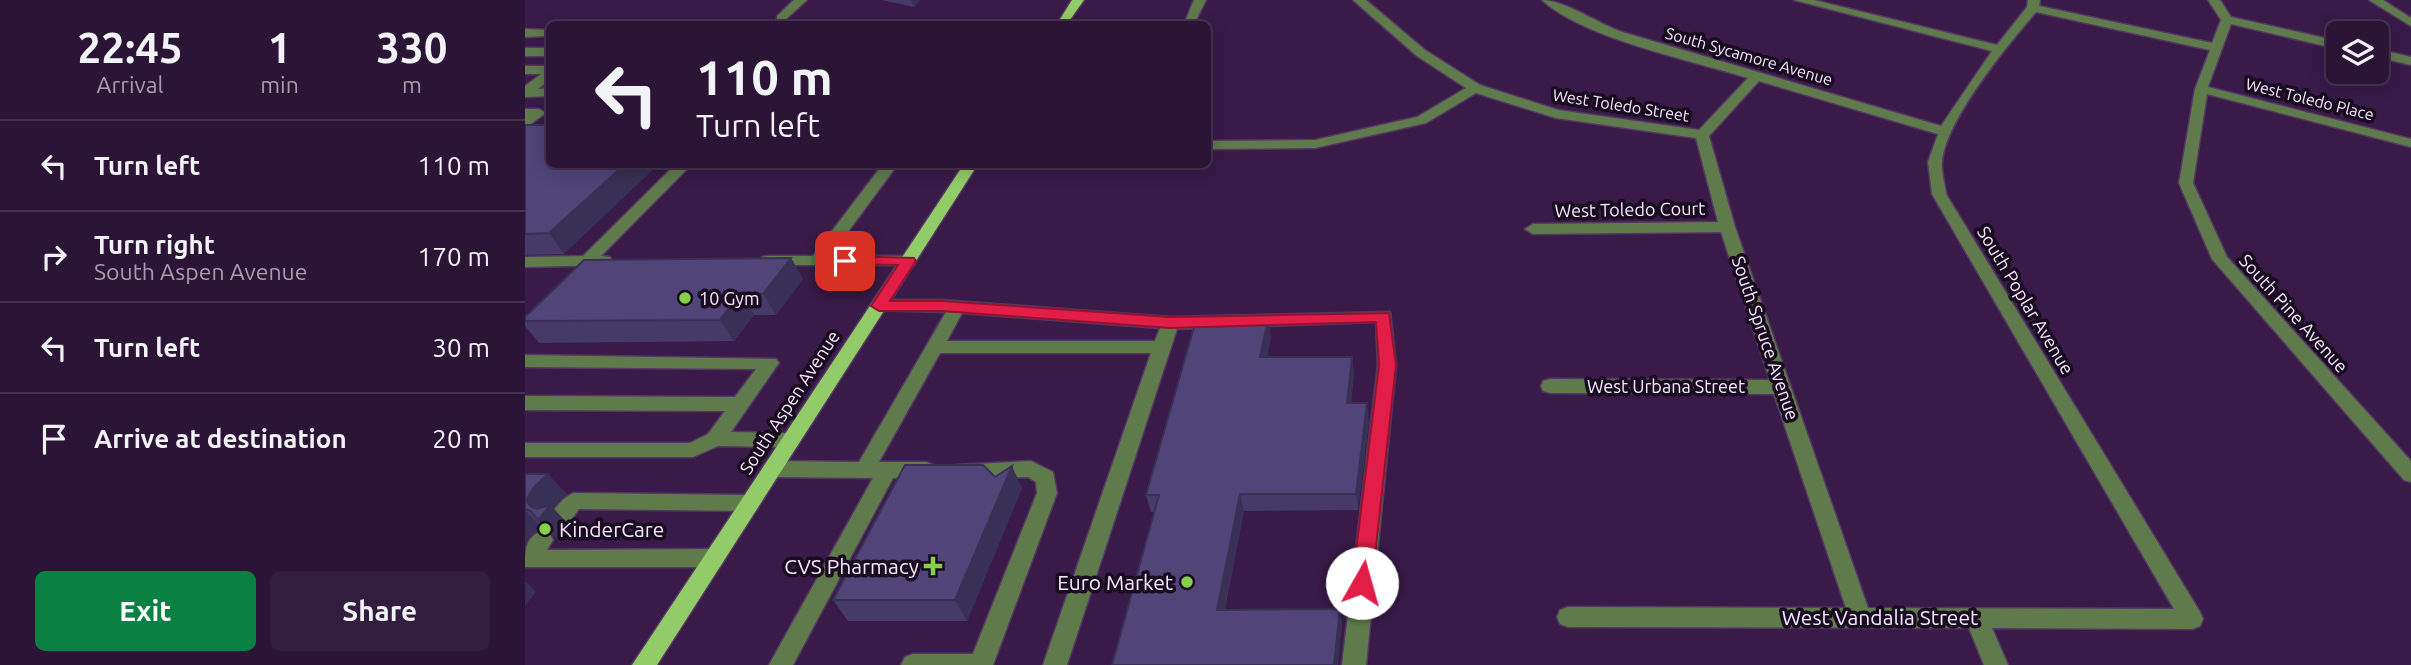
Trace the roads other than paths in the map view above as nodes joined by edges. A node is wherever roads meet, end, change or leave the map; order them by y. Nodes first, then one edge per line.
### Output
1 (801, 0) edge
2 (1078, 0) edge
3 (1200, 0) edge
4 (1359, 0) edge
5 (1548, 0) edge
6 (1801, 0) edge
7 (2214, 0) edge
8 (2375, 0) edge
9 (1832, 3) edge
10 (2034, 4) edge
11 (781, 18) dead end
12 (2227, 20) junction
13 (1064, 21) edge
14 (1190, 21) edge
15 (2411, 23) edge
16 (525, 33) edge
17 (546, 33) edge
18 (2326, 42) edge
19 (2218, 48) junction
20 (1997, 50) junction
21 (525, 52) edge
22 (546, 52) edge
23 (2389, 56) edge
24 (2411, 61) edge
25 (525, 71) edge
26 (546, 72) edge
27 (546, 74) edge
28 (1757, 76) junction
29 (1475, 88) junction
30 (2201, 89) junction
31 (525, 92) edge
32 (546, 92) edge
33 (538, 113) edge
34 (525, 124) edge
35 (1946, 132) junction
36 (1702, 135) junction
37 (2411, 143) edge
38 (1211, 145) edge
39 (681, 168) edge
40 (888, 168) edge
41 (968, 168) edge
42 (1727, 227) junction
43 (1533, 229) dead end
44 (525, 261) edge
45 (587, 261) junction
46 (624, 261) edge
47 (753, 261) edge
48 (818, 261) junction
49 (908, 261) junction
50 (879, 306) junction
51 (957, 307) junction
52 (1170, 323) junction
53 (935, 347) junction
54 (1161, 347) junction
55 (525, 361) edge
56 (1550, 386) dead end
57 (1783, 387) junction
58 (525, 403) edge
59 (741, 404) junction
60 (715, 439) junction
61 (791, 440) junction
62 (525, 450) edge
63 (772, 470) junction
64 (876, 470) junction
65 (2411, 474) edge
66 (750, 503) junction
67 (559, 519) dead end
68 (542, 540) dead end
69 (714, 558) junction
70 (1568, 617) dead end
71 (1860, 617) junction
72 (1976, 617) junction
73 (2192, 620) joint
74 (645, 665) edge
75 (781, 665) edge
76 (913, 665) edge
77 (981, 665) edge
78 (1055, 665) edge
79 (1354, 665) edge
80 (1996, 665) edge

1 - 11 street
2 - 13 main road
3 - 14 street
4 - 29 street, West Toledo Street
5 - 28 street, South Sycamore Avenue
6 - 9 street
7 - 12 street
8 - 15 street
9 - 20 street
10 - 19 street
10 - 20 street, South Poplar Avenue
12 - 18 street
12 - 19 street, South Pine Avenue
16 - 17 street
19 - 30 street, South Pine Avenue
20 - 35 street, South Poplar Avenue
21 - 22 street
23 - 24 street
25 - 26 street
27 - 31 street
28 - 35 street, South Sycamore Avenue
28 - 36 street
29 - 36 street, West Toledo Street
29 - 38 street
30 - 37 street, West Toledo Place
30 - 65 street, South Pine Avenue
31 - 32 street
33 - 34 street
35 - 73 street, South Poplar Avenue
36 - 42 street, South Spruce Avenue
39 - 45 street
40 - 48 street
41 - 49 main road, South Aspen Avenue
42 - 43 street, West Toledo Court
42 - 57 street, South Spruce Avenue
44 - 45 street
45 - 46 street
47 - 48 street
48 - 49 street
49 - 50 main road, South Aspen Avenue
50 - 51 street
50 - 61 main road, South Aspen Avenue
51 - 52 street
51 - 53 street
52 - 54 street
52 - 79 street
53 - 54 street
53 - 64 street
54 - 78 street
55 - 59 street
56 - 57 street, West Urbana Street
57 - 71 street, South Spruce Avenue
58 - 59 street
59 - 60 street
60 - 61 street
60 - 62 street
61 - 63 main road, South Aspen Avenue
63 - 64 street
63 - 66 main road, South Aspen Avenue
64 - 75 street
64 - 77 street
66 - 67 street
66 - 69 main road, South Aspen Avenue
68 - 69 street
69 - 74 main road, South Aspen Avenue
70 - 71 street, West Vandalia Street
71 - 72 street, West Vandalia Street
72 - 73 street, West Vandalia Street
72 - 80 street
76 - 77 street

